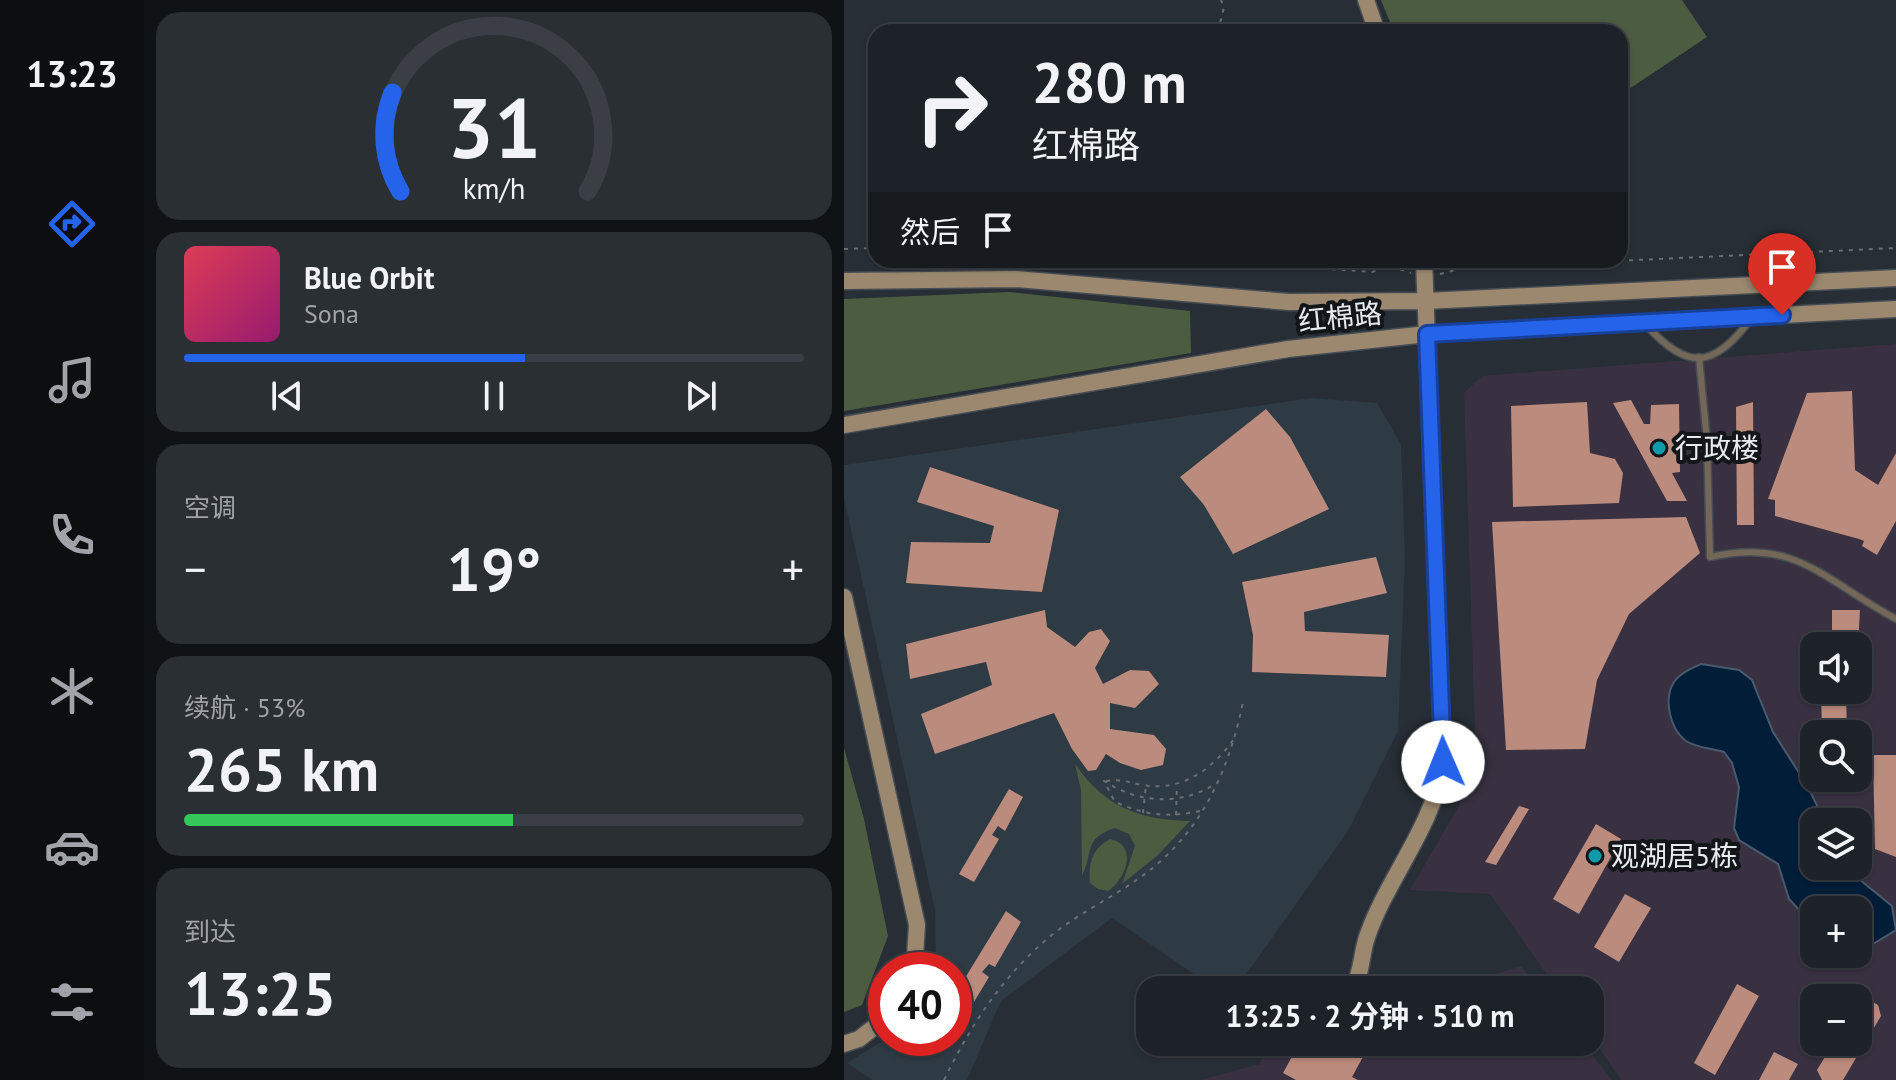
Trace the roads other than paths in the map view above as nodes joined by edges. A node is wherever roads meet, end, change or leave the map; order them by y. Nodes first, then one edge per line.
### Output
1 (1366, 0) edge
2 (1374, 24) edge
3 (1424, 268) edge
4 (1896, 278) edge
5 (844, 281) edge
6 (1426, 301) junction
7 (1896, 309) edge
8 (1753, 317) junction
9 (1644, 322) junction
10 (1427, 334) junction
11 (1699, 357) junction
12 (847, 427) edge
13 (844, 597) edge
14 (1896, 619) edge
15 (915, 952) edge
16 (1359, 976) edge
17 (868, 1032) edge
18 (844, 1044) edge

1 - 2 main road
3 - 6 main road
4 - 6 main road, 红棉路
5 - 6 main road, 红棉路
6 - 10 main road
7 - 8 main road, 红棉路
8 - 9 main road, 红棉路
8 - 11 lane
9 - 10 main road, 红棉路
9 - 11 lane
10 - 12 main road, 红棉路
10 - 16 main road
11 - 14 lane
13 - 15 main road
17 - 18 main road

